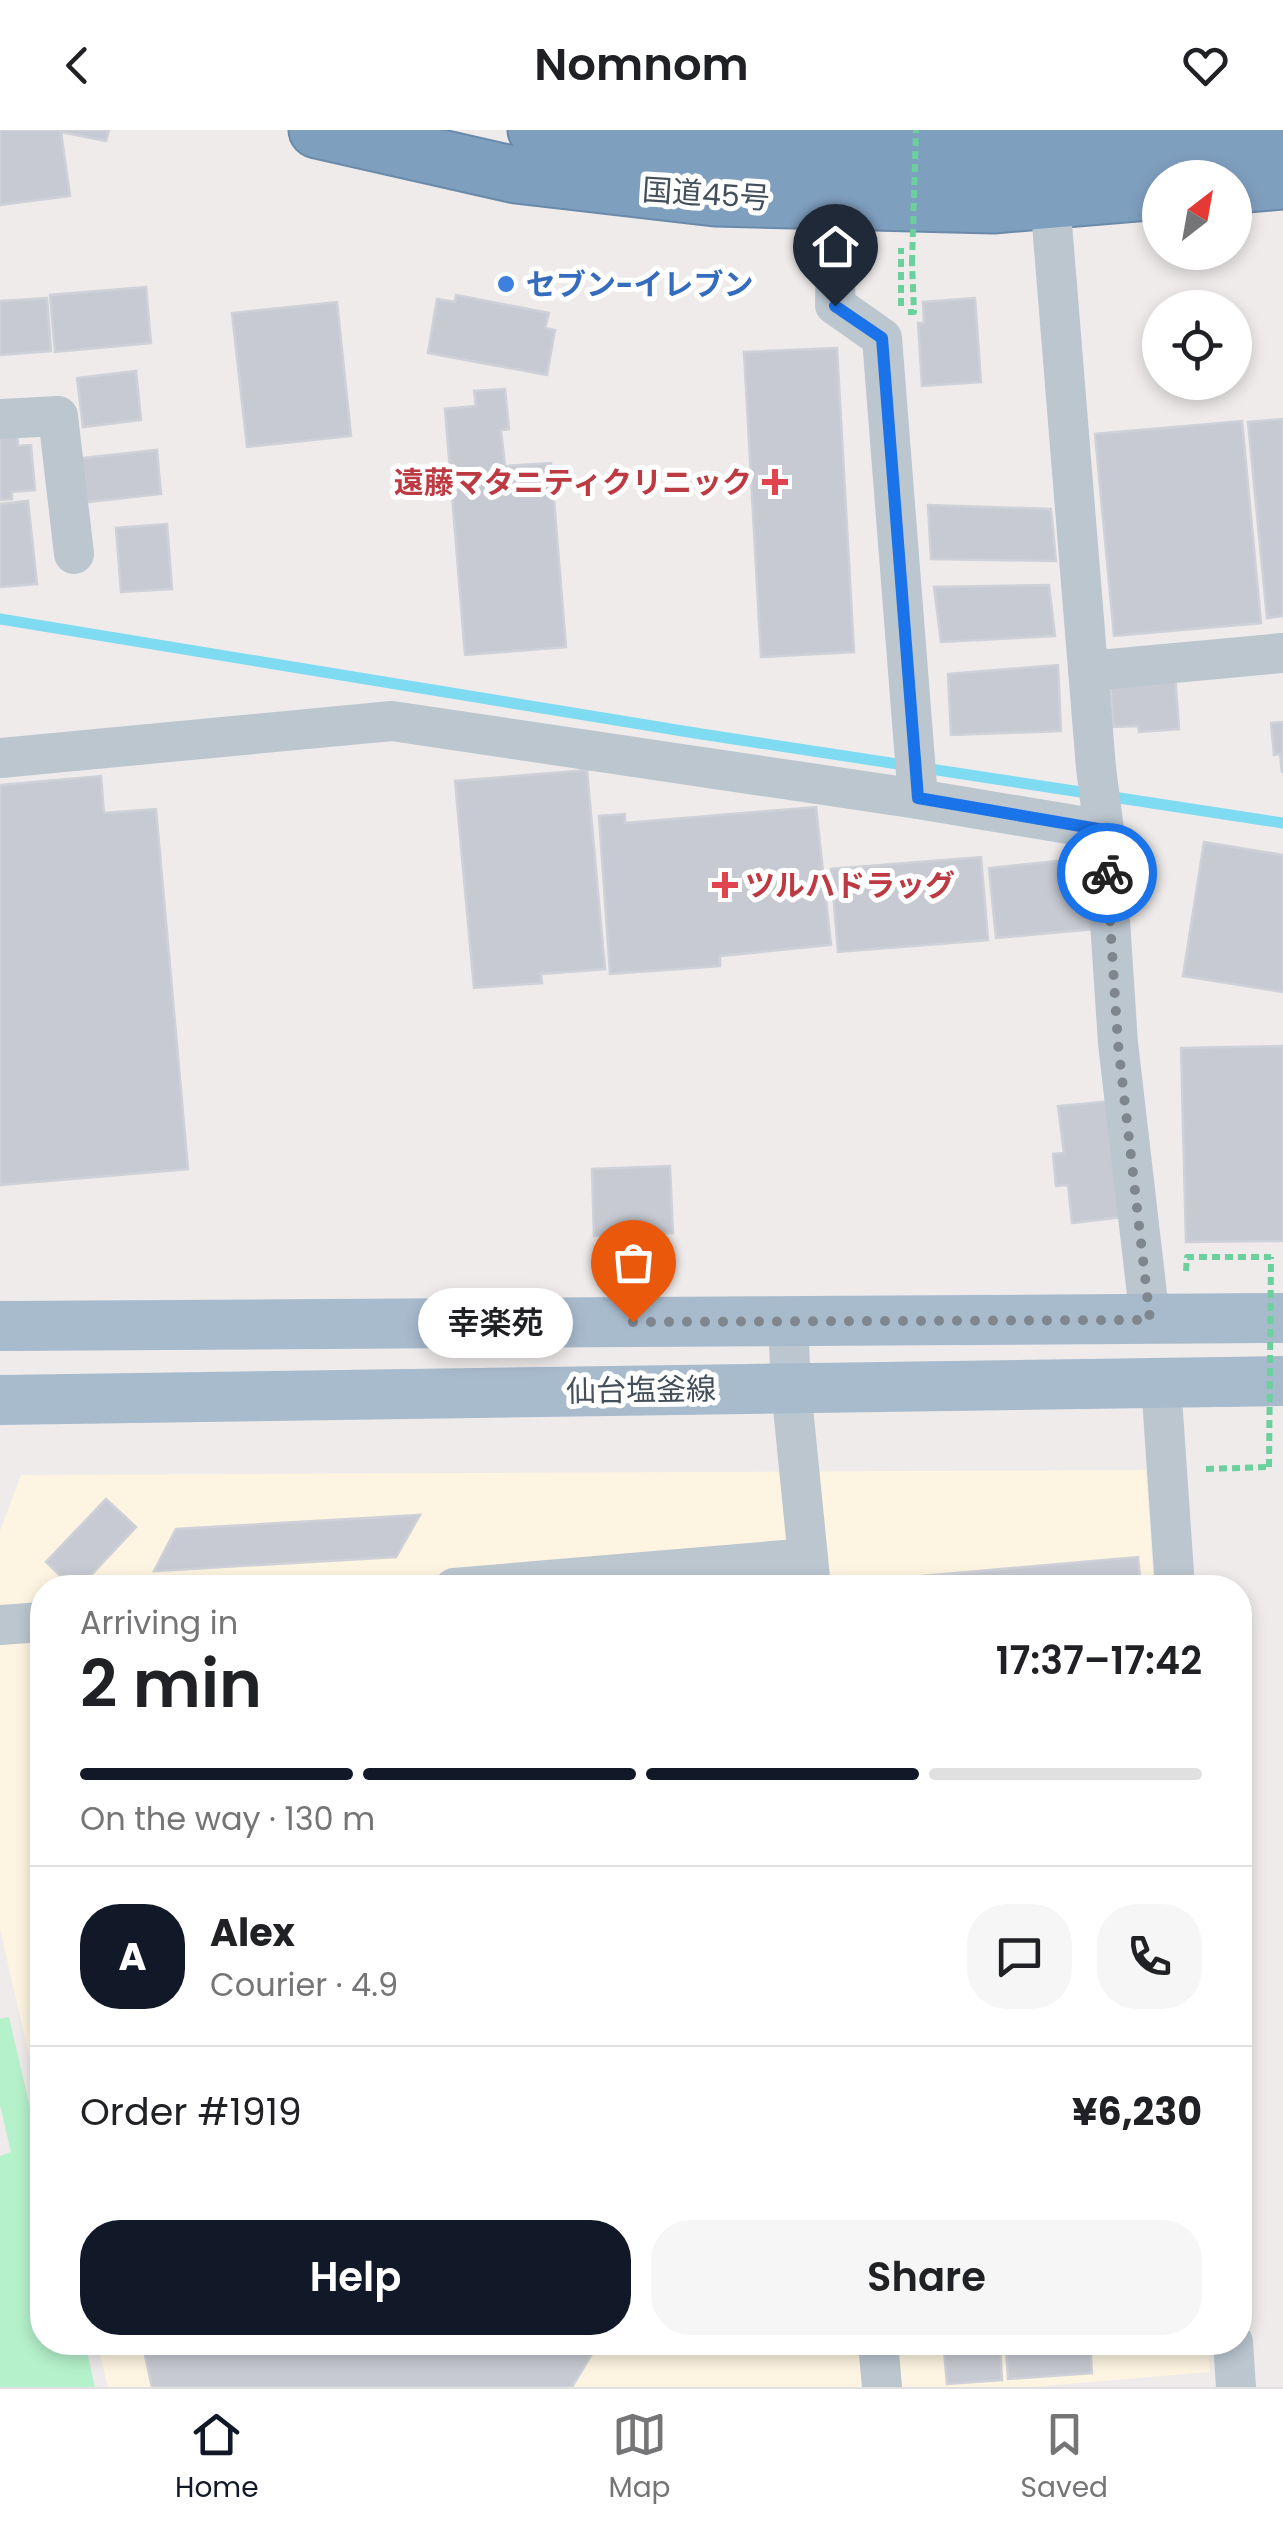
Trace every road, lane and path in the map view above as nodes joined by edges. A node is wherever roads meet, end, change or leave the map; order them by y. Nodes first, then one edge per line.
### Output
1 (318, 130) edge
2 (536, 130) edge
3 (916, 130) edge
4 (1283, 139) edge
5 (1044, 162) edge
6 (1283, 181) edge
7 (1252, 184) edge
8 (1142, 186) edge
9 (836, 202) junction
10 (901, 247) dead end
11 (0, 419) edge
12 (74, 554) dead end
13 (1283, 653) edge
14 (1088, 671) junction
15 (0, 758) edge
16 (916, 775) junction
17 (1103, 823) junction
18 (1186, 1271) dead end
19 (1283, 1318) edge
20 (788, 1320) junction
21 (1150, 1320) junction
22 (0, 1326) edge
23 (1283, 1381) edge
24 (1161, 1382) junction
25 (790, 1388) junction
26 (0, 1400) edge
27 (1203, 1469) dead end
28 (810, 1573) edge
29 (763, 1575) edge
30 (1174, 1575) edge
31 (30, 1623) edge
32 (0, 1626) edge
33 (879, 2355) edge
34 (1234, 2355) edge
35 (882, 2387) edge
36 (1236, 2387) edge

1 - 9 highway, 国道45号
2 - 5 highway, 国道45号
3 - 10 path, bridge
4 - 5 highway, 国道45号
5 - 8 highway, 国道45号
5 - 9 highway, 国道45号
5 - 14 street
6 - 7 highway
9 - 16 street
11 - 12 street
13 - 14 street
14 - 17 street
15 - 16 street
16 - 17 street
17 - 21 street
18 - 27 path, bridge
19 - 21 main road
20 - 21 main road
20 - 22 main road
20 - 25 street
23 - 24 main road, 仙台塩釜線
24 - 25 main road, 仙台塩釜線
24 - 30 street
25 - 26 main road, 仙台塩釜線
25 - 28 street
28 - 29 street
31 - 32 street
33 - 35 street
34 - 36 street

